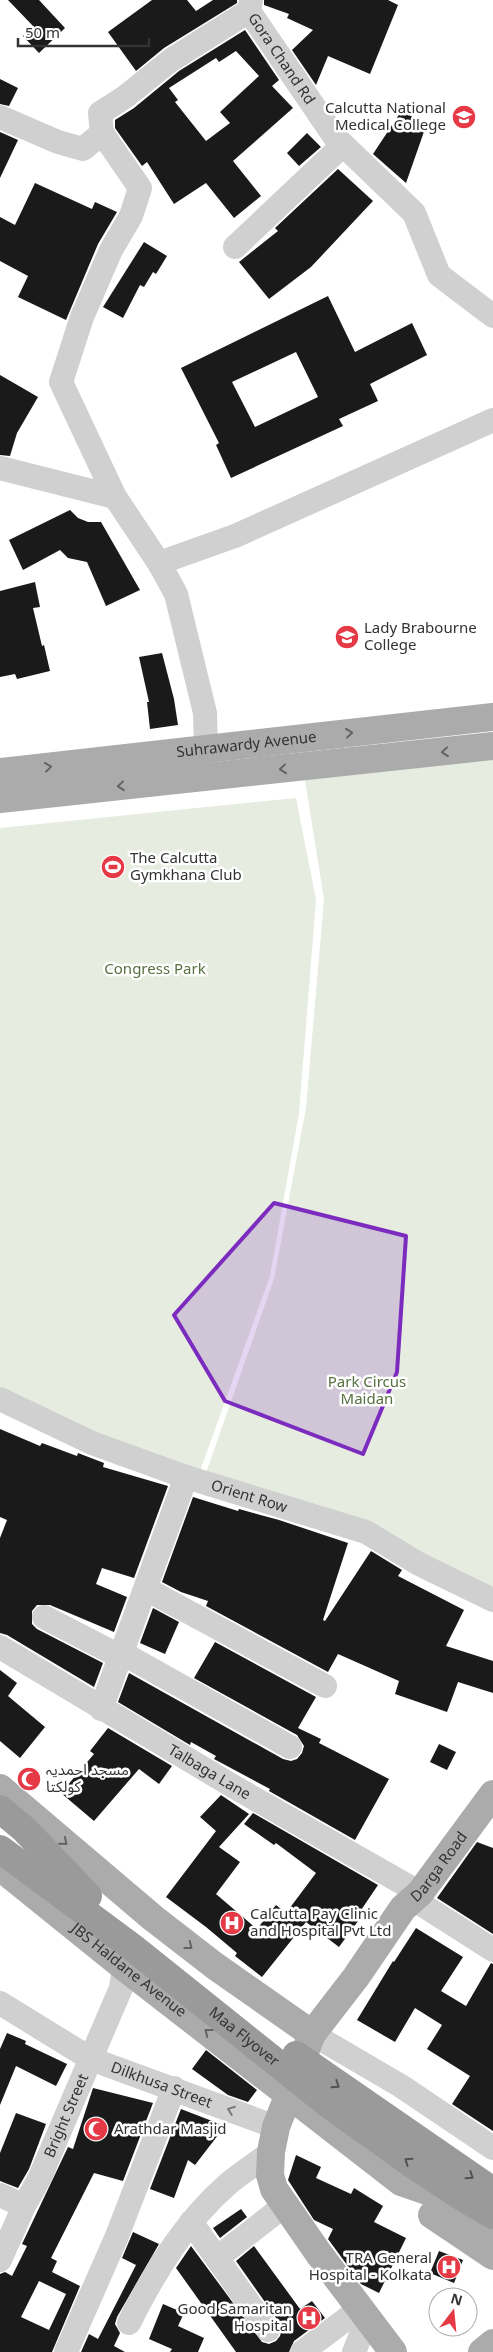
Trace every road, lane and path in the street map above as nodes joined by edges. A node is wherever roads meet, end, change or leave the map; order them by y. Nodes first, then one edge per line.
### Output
1 (250, 6) edge
2 (0, 117) edge
3 (102, 133) junction
4 (342, 145) junction
5 (235, 247) dead end
6 (493, 316) edge
7 (493, 420) edge
8 (0, 468) edge
9 (115, 497) junction
10 (160, 563) junction
11 (493, 717) edge
12 (493, 746) edge
13 (206, 748) junction
14 (0, 772) edge
15 (0, 799) edge
16 (0, 1399) edge
17 (186, 1477) junction
18 (146, 1589) junction
19 (493, 1600) edge
20 (44, 1617) dead end
21 (0, 1648) edge
22 (122, 1655) junction
23 (325, 1686) dead end
24 (101, 1709) junction
25 (290, 1747) dead end
26 (0, 1788) edge
27 (493, 1794) edge
28 (0, 1809) edge
29 (0, 1832) edge
30 (0, 1849) edge
31 (0, 1868) edge
32 (88, 1896) junction
33 (416, 1896) junction
34 (493, 1950) edge
35 (124, 1967) junction
36 (0, 2003) edge
37 (312, 2034) junction
38 (91, 2059) junction
39 (174, 2088) junction
40 (288, 2094) junction
41 (273, 2140) junction
42 (493, 2148) edge
43 (401, 2182) junction
44 (493, 2191) edge
45 (0, 2195) edge
46 (24, 2206) junction
47 (285, 2206) junction
48 (493, 2215) edge
49 (192, 2222) junction
50 (493, 2232) edge
51 (493, 2256) edge
52 (217, 2258) junction
53 (0, 2260) edge
54 (364, 2313) junction
55 (129, 2323) dead end
56 (268, 2330) dead end
57 (493, 2343) edge
58 (66, 2352) edge
59 (302, 2352) edge
60 (354, 2352) edge
61 (393, 2352) edge
62 (482, 2352) edge

1 - 3 street
1 - 4 street, Gora Chand Rd
2 - 3 street
3 - 9 street
4 - 5 street
4 - 6 street, Gora Chand Rd
7 - 10 street
8 - 9 street
9 - 10 street
10 - 13 street
13 -> 11 main road, Suhrawardy Avenue
12 -> 15 main road, Suhrawardy Avenue
14 -> 13 main road, Suhrawardy Avenue
16 - 17 street, Orient Row
17 - 18 street
17 - 19 street, Orient Row
18 - 22 street
18 - 23 street
20 - 22 street
21 - 24 street, Talbaga Lane
22 - 24 street
22 - 25 street
24 - 33 street, Talbaga Lane
26 -> 37 main road
27 - 33 main road, Darga Road
28 - 32 highway
29 - 32 highway, Maa Flyover
48 -> 30 highway, Maa Flyover, bridge
31 - 35 main road, JBS Haldane Avenue
32 -> 44 highway, Maa Flyover, bridge
33 - 34 street, Talbaga Lane
33 - 37 main road, Darga Road
35 - 38 street, Bright Street
40 -> 35 main road, JBS Haldane Avenue
36 - 38 street, Dilkhusa Street
37 - 40 main road, Darga Road
37 - 42 street
38 - 39 street, Dilkhusa Street
38 - 46 street, Bright Street
41 -> 39 street, Dilkhusa Street
39 - 58 street
40 - 41 main road, Darga Road
40 - 43 main road, JBS Haldane Avenue
41 - 47 main road, Darga Road
41 - 49 street
43 - 50 main road, JBS Haldane Avenue
43 - 51 main road, JBS Haldane Avenue
45 - 46 street
46 - 53 street, Bright Street
47 - 52 street
47 - 54 main road, Darga Road
49 - 52 street
49 - 55 street
52 - 56 street
54 - 59 street
54 - 60 street
54 - 61 main road, Darga Road
57 - 62 main road

